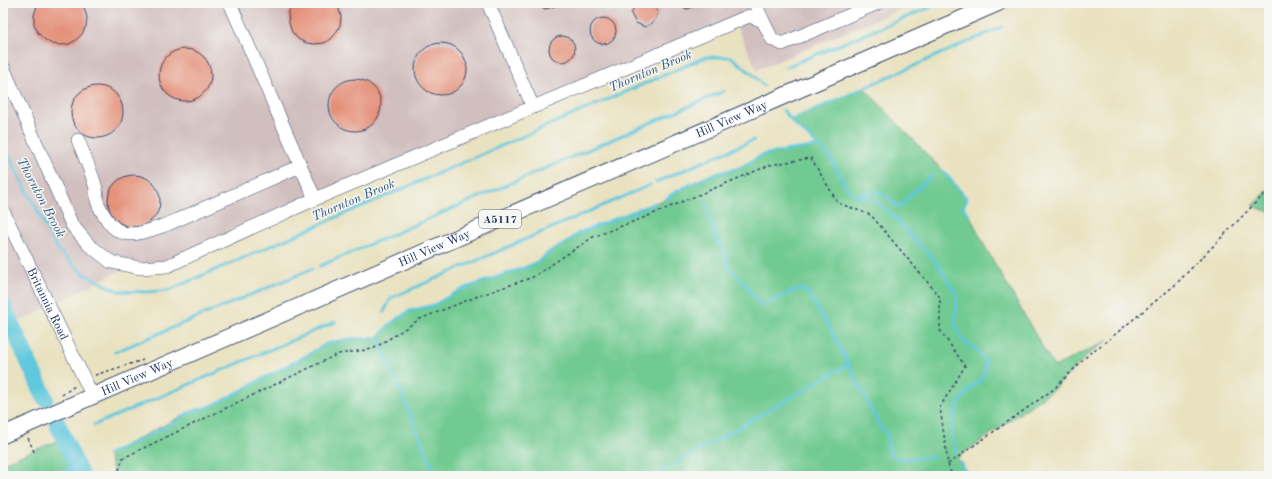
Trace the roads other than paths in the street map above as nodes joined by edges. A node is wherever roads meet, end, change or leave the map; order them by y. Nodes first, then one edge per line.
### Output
1 (230, 3) edge
2 (488, 3) edge
3 (755, 3) edge
4 (878, 3) edge
5 (998, 3) edge
6 (763, 21) junction
7 (3, 67) edge
8 (533, 107) junction
9 (78, 140) dead end
10 (300, 166) junction
11 (315, 199) junction
12 (3, 211) edge
13 (93, 397) junction
14 (3, 435) edge

1 - 10 street
2 - 8 street
3 - 6 street
4 - 6 street
5 - 13 main road, Hill View Way / A5117
6 - 8 street
7 - 11 street
8 - 11 street
9 - 10 street
10 - 11 street
12 - 13 street, Britannia Road
13 - 14 main road, Hill View Way / A5117

